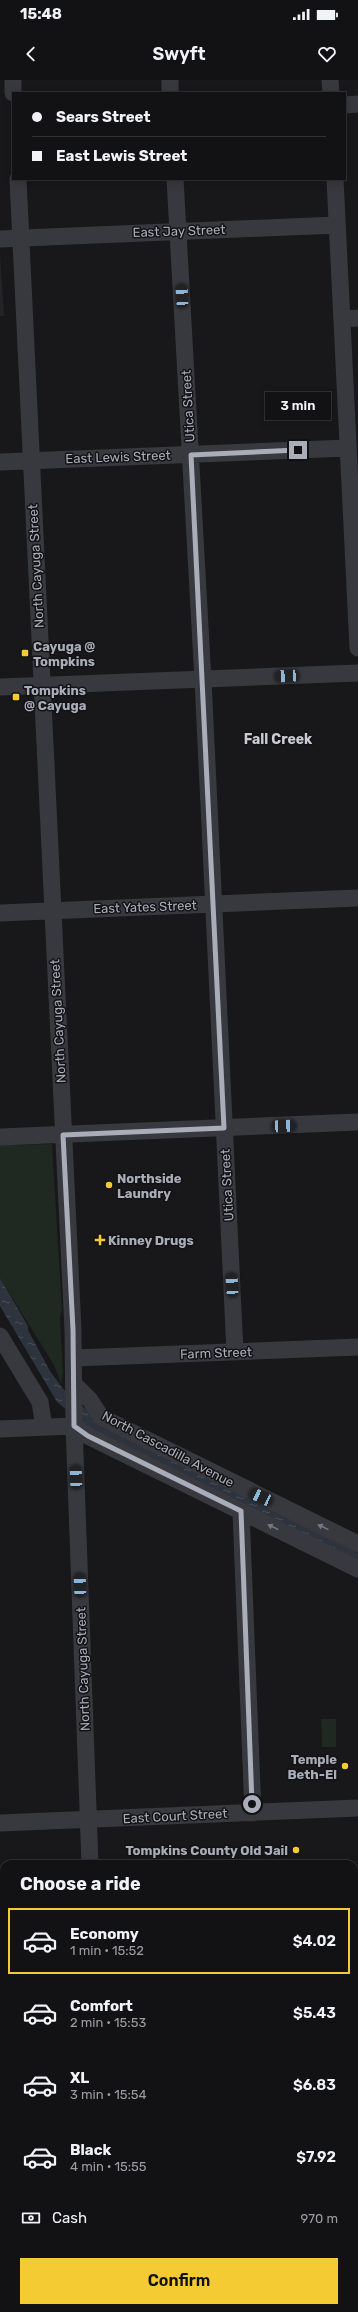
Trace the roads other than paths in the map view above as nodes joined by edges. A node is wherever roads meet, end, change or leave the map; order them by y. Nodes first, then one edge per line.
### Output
1 (13, 80) edge
2 (170, 80) edge
3 (330, 80) edge
4 (13, 92) edge
5 (170, 92) edge
6 (331, 92) edge
7 (346, 104) edge
8 (358, 104) edge
9 (18, 180) edge
10 (175, 180) edge
11 (335, 180) edge
12 (337, 225) junction
13 (178, 231) junction
14 (21, 237) junction
15 (0, 238) edge
16 (350, 318) edge
17 (348, 448) junction
18 (191, 455) junction
19 (31, 460) junction
20 (0, 462) edge
21 (358, 648) edge
22 (358, 673) edge
23 (203, 680) junction
24 (42, 686) junction
25 (0, 687) edge
26 (358, 898) edge
27 (213, 904) junction
28 (53, 910) junction
29 (0, 913) edge
30 (358, 1122) edge
31 (224, 1128) junction
32 (63, 1135) junction
33 (0, 1137) edge
34 (0, 1336) edge
35 (358, 1347) edge
36 (235, 1352) junction
37 (74, 1358) junction
38 (74, 1384) junction
39 (74, 1426) junction
40 (44, 1427) junction
41 (0, 1429) edge
42 (241, 1511) junction
43 (358, 1544) edge
44 (358, 1569) edge
45 (358, 1808) edge
46 (253, 1813) junction
47 (89, 1819) junction
48 (0, 1822) edge
49 (90, 1860) edge

1 - 4 street
2 - 5 street
3 - 6 street
7 - 8 street
9 - 14 street, North Cayuga Street
10 - 13 street, Utica Street
11 - 12 street
12 - 13 street, East Jay Street
12 - 16 street
13 - 14 street, East Jay Street
13 - 18 street, Utica Street
14 - 15 street, East Jay Street
14 - 19 street, North Cayuga Street
16 - 17 street
17 - 18 street, East Lewis Street
17 - 21 street
18 - 19 street, East Lewis Street
18 - 23 street, Utica Street
19 - 20 street, East Lewis Street
19 - 24 street, North Cayuga Street
22 - 23 street
23 - 24 street
23 - 27 street, Utica Street
24 - 25 street
24 - 28 street, North Cayuga Street
26 - 27 street, East Yates Street
27 - 28 street, East Yates Street
27 - 31 street, Utica Street
28 - 29 street, East Yates Street
28 - 32 street, North Cayuga Street
30 - 31 street
31 - 32 street
31 - 36 street, Utica Street
32 - 33 street
32 - 37 street, North Cayuga Street
34 - 40 street
35 - 36 street, Farm Street
36 - 37 street, Farm Street
37 - 38 street, North Cayuga Street
38 - 39 street, North Cayuga Street
43 -> 38 street, North Cascadilla Avenue
39 - 40 street
39 - 42 street
39 - 47 street, North Cayuga Street
40 - 41 street
44 -> 42 street
42 - 46 street
45 - 46 street, East Court Street
46 - 47 street, East Court Street
47 - 48 street, East Court Street
47 - 49 street, North Cayuga Street

